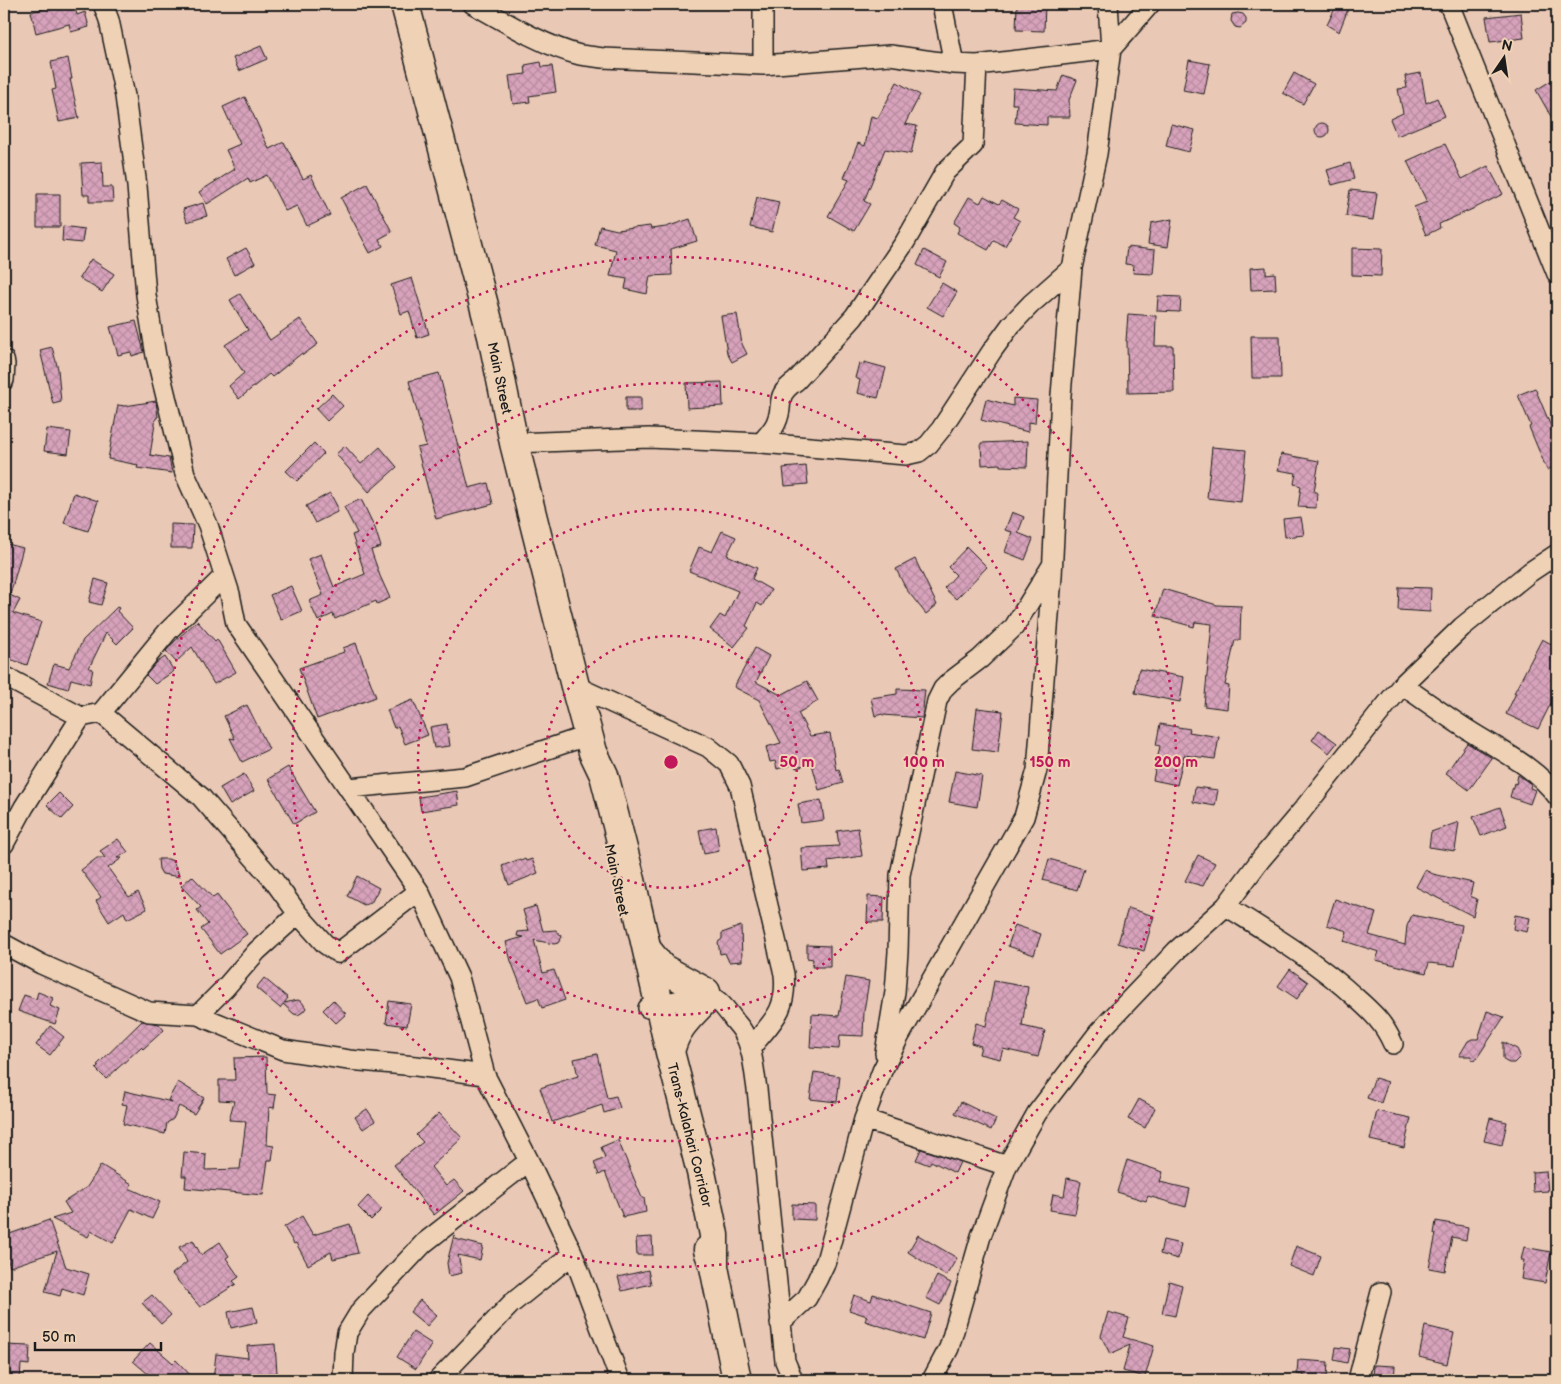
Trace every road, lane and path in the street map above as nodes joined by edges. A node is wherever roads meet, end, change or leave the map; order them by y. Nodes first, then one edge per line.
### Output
1 (103, 4) edge
2 (405, 4) edge
3 (473, 4) edge
4 (763, 4) edge
5 (942, 4) edge
6 (1108, 4) edge
7 (1150, 4) edge
8 (1448, 4) edge
9 (1111, 49) junction
10 (954, 64) junction
11 (763, 65) junction
12 (977, 65) junction
13 (1072, 268) junction
14 (1557, 274) edge
15 (4, 360) edge
16 (4, 380) edge
17 (514, 443) junction
18 (761, 443) junction
19 (1557, 554) edge
20 (1053, 564) junction
21 (224, 576) junction
22 (4, 676) edge
23 (1402, 685) junction
24 (574, 686) junction
25 (100, 713) junction
26 (81, 717) junction
27 (591, 744) junction
28 (349, 788) junction
29 (1557, 796) edge
30 (4, 844) edge
31 (419, 891) junction
32 (1226, 906) junction
33 (298, 914) junction
34 (4, 944) edge
35 (649, 952) junction
36 (711, 998) junction
37 (652, 1000) junction
38 (198, 1015) junction
39 (1394, 1044) dead end
40 (750, 1049) junction
41 (670, 1052) junction
42 (882, 1071) junction
43 (485, 1075) junction
44 (864, 1119) junction
45 (529, 1161) junction
46 (1007, 1166) junction
47 (573, 1254) junction
48 (714, 1267) junction
49 (1381, 1292) dead end
50 (780, 1323) junction
51 (342, 1380) edge
52 (438, 1380) edge
53 (620, 1380) edge
54 (737, 1380) edge
55 (793, 1380) edge
56 (932, 1380) edge
57 (1358, 1380) edge

1 - 21 street
2 - 17 highway, Main Street
3 - 11 street
4 - 11 street
5 - 10 street
6 - 9 street
7 - 9 street
8 - 14 street
9 - 12 street
9 - 13 street
10 - 11 street
10 - 12 street
12 - 18 street
13 - 18 street
13 - 20 street
15 - 16 street
17 - 18 street
17 - 24 highway, Main Street
19 - 23 street
20 - 42 street
20 - 42 street
21 - 25 street
21 - 28 street
22 - 26 street
23 - 29 street
23 - 32 street
24 - 27 highway, Main Street
24 - 40 street
25 - 26 street
25 - 33 street
26 - 30 street
27 - 28 street
27 - 35 highway, Main Street
27 - 37 highway, Main Street
28 - 31 street
31 - 33 street
31 - 43 street
32 - 39 street
32 - 46 street
33 - 38 street
34 - 38 street
35 - 36 highway
35 - 37 highway, Main Street
36 - 37 street
36 - 40 street
36 - 41 highway
37 - 41 highway, Trans-Kalahari Corridor
37 - 48 highway, Trans-Kalahari Corridor
38 - 43 street
40 - 50 street
41 - 48 highway, Trans-Kalahari Corridor
42 - 44 street
43 - 45 street
44 - 46 street
44 - 50 street
45 - 47 street
45 - 51 street
46 - 56 street
47 - 52 street
47 - 53 street
48 - 54 highway, Trans-Kalahari Corridor
49 - 57 street
50 - 55 street

